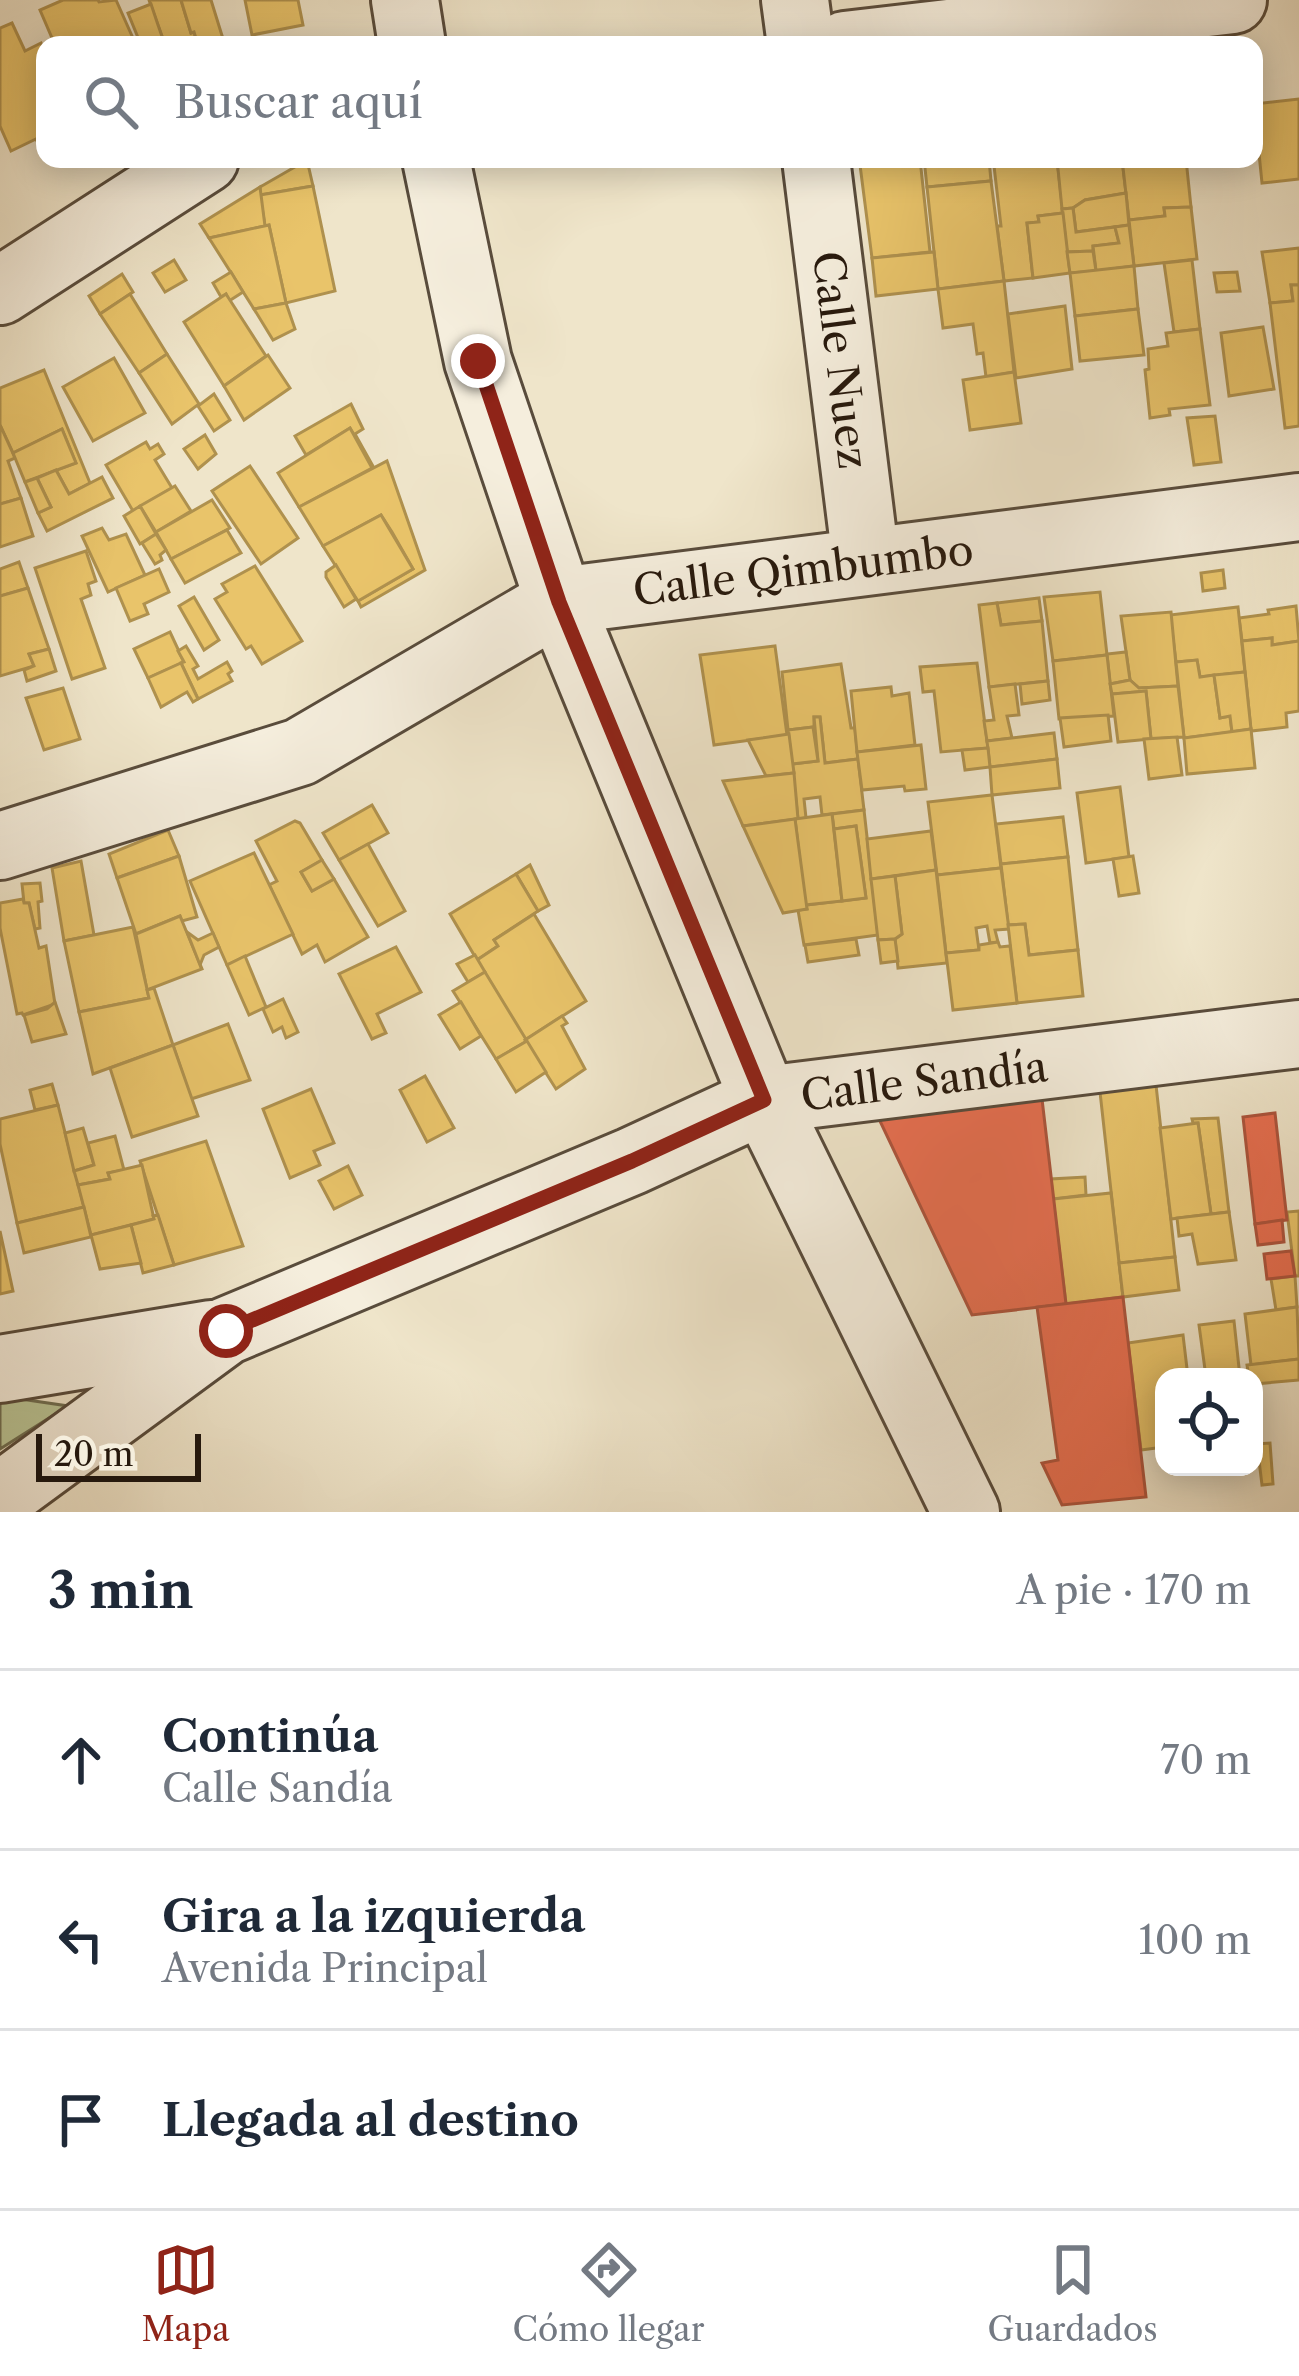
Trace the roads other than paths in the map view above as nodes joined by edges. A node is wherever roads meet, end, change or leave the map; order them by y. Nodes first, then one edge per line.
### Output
1 (795, 0) edge
2 (1233, 0) edge
3 (801, 36) edge
4 (923, 36) edge
5 (192, 168) edge
6 (438, 168) edge
7 (817, 168) edge
8 (0, 291) edge
9 (1299, 507) edge
10 (866, 561) junction
11 (559, 602) junction
12 (0, 846) edge
13 (1299, 1034) edge
14 (764, 1100) junction
15 (226, 1331) junction
16 (0, 1370) edge
17 (0, 1497) edge
18 (966, 1512) edge

1 - 3 street
2 - 4 street
5 - 8 street
6 - 11 street
7 - 10 street, Calle Nuez
9 - 10 street, Calle Qimbumbo
10 - 11 street, Calle Qimbumbo
11 - 12 street, Calle Qimbumbo
11 - 14 street
13 - 14 street, Calle Sandía
14 - 15 street, Calle Sandía
14 - 18 street
15 - 16 street
15 - 17 street, Calle Sandía

